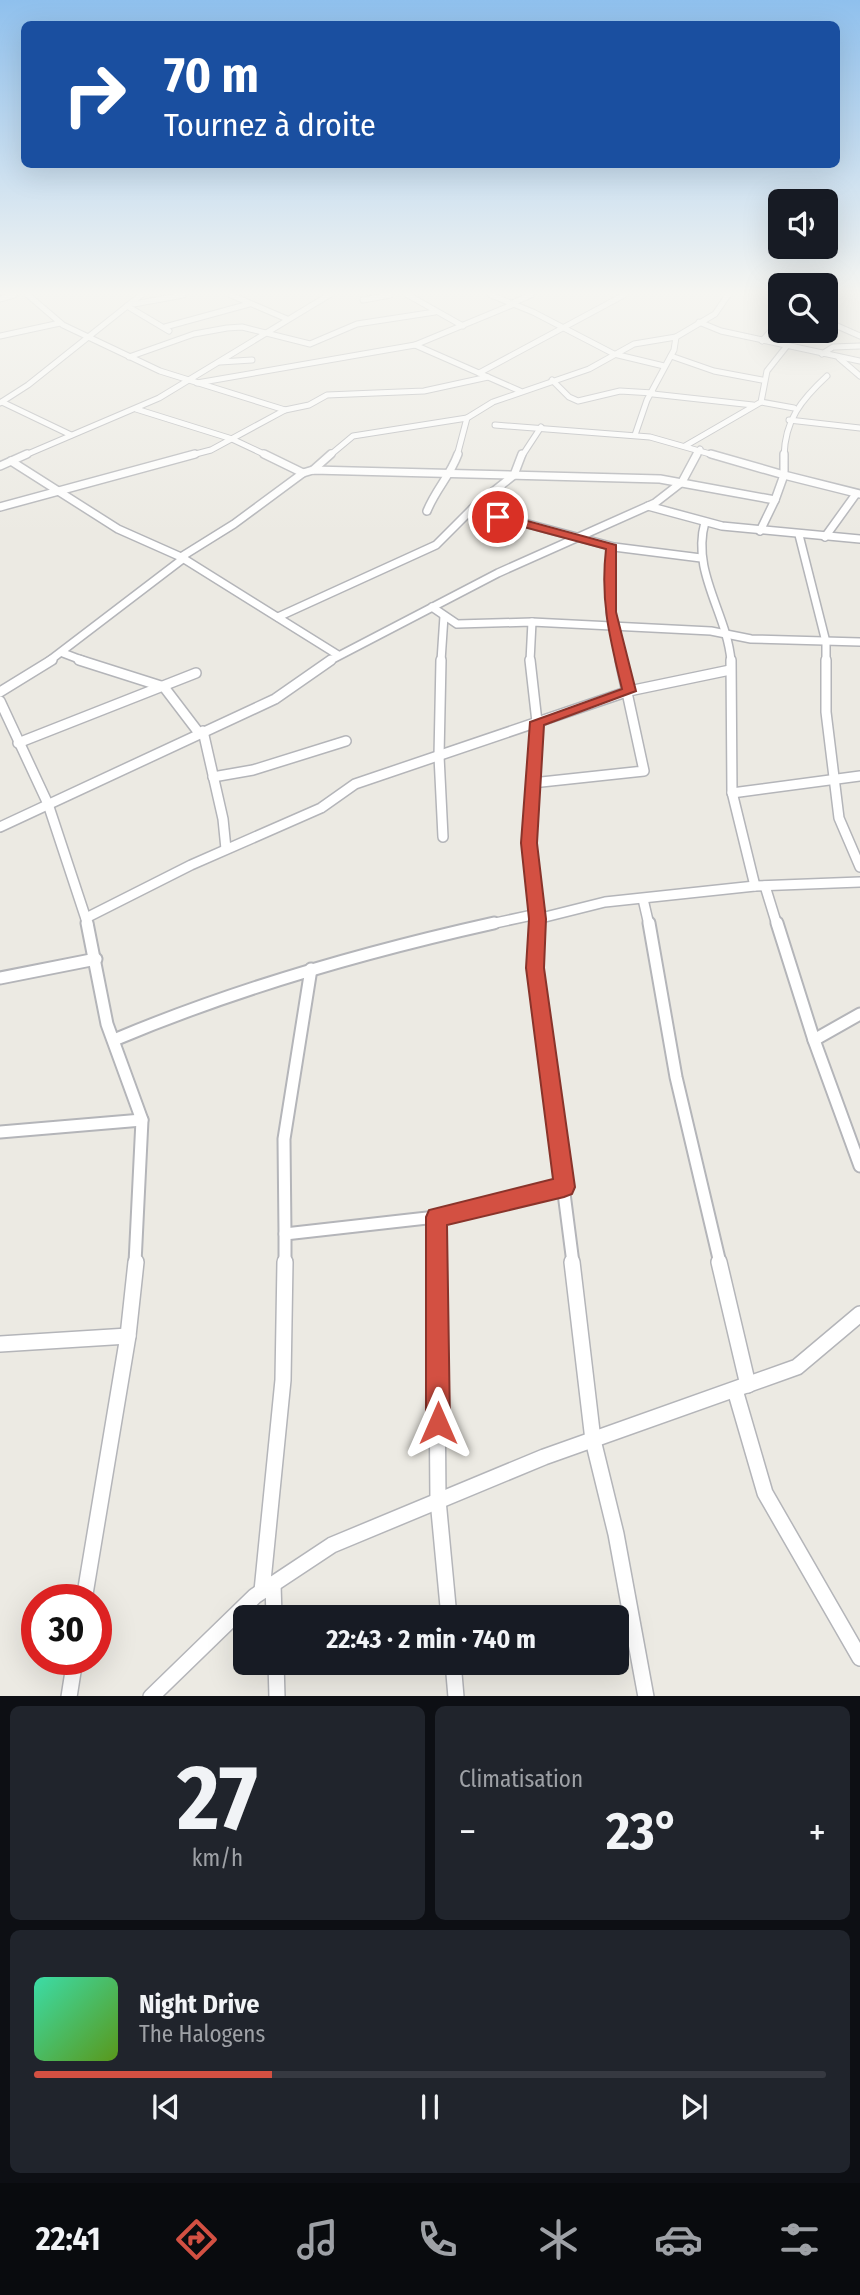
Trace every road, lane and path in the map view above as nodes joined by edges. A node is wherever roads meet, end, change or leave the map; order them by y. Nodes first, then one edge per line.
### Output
1 (40, 374) edge
2 (173, 374) edge
3 (200, 374) edge
4 (252, 374) edge
5 (482, 374) edge
6 (572, 374) edge
7 (661, 374) edge
8 (730, 374) edge
9 (765, 374) edge
10 (827, 376) dead end
11 (488, 377) junction
12 (552, 380) junction
13 (762, 380) junction
14 (189, 381) junction
15 (197, 384) junction
16 (520, 391) junction
17 (653, 393) junction
18 (1, 403) edge
19 (758, 403) junction
20 (794, 408) junction
21 (136, 409) junction
22 (285, 410) junction
23 (467, 418) junction
24 (789, 420) junction
25 (495, 425) dead end
26 (541, 427) junction
27 (860, 428) edge
28 (71, 435) junction
29 (635, 435) junction
30 (232, 439) junction
31 (685, 446) junction
32 (700, 449) junction
33 (11, 461) junction
34 (0, 466) edge
35 (313, 470) junction
36 (303, 473) junction
37 (451, 473) junction
38 (514, 475) junction
39 (784, 475) junction
40 (682, 482) junction
41 (60, 490) junction
42 (858, 494) edge
43 (775, 500) junction
44 (648, 506) junction
45 (0, 507) edge
46 (472, 509) junction
47 (427, 511) dead end
48 (705, 522) junction
49 (760, 531) junction
50 (799, 535) junction
51 (825, 537) junction
52 (574, 539) junction
53 (860, 540) edge
54 (612, 547) junction
55 (182, 557) junction
56 (701, 558) junction
57 (432, 607) junction
58 (278, 617) junction
59 (444, 617) junction
60 (532, 622) junction
61 (615, 626) junction
62 (726, 635) junction
63 (826, 642) junction
64 (860, 642) edge
65 (63, 653) junction
66 (338, 655) junction
67 (730, 670) junction
68 (196, 673) dead end
69 (164, 687) junction
70 (629, 691) junction
71 (0, 692) edge
72 (1, 704) edge
73 (537, 722) junction
74 (201, 732) junction
75 (346, 741) dead end
76 (18, 743) junction
77 (439, 756) junction
78 (860, 776) edge
79 (213, 777) junction
80 (835, 780) junction
81 (532, 783) junction
82 (732, 793) junction
83 (48, 804) junction
84 (0, 827) edge
85 (443, 836) dead end
86 (226, 849) junction
87 (860, 867) edge
88 (860, 882) edge
89 (760, 886) junction
90 (643, 899) junction
91 (537, 916) junction
92 (86, 918) junction
93 (96, 960) junction
94 (311, 970) junction
95 (0, 978) edge
96 (860, 1014) edge
97 (114, 1040) junction
98 (814, 1040) junction
99 (142, 1120) junction
100 (0, 1132) edge
101 (860, 1167) edge
102 (564, 1187) junction
103 (436, 1217) junction
104 (285, 1234) junction
105 (860, 1314) edge
106 (128, 1336) junction
107 (0, 1344) edge
108 (742, 1387) junction
109 (593, 1440) junction
110 (438, 1500) junction
111 (87, 1584) edge
112 (267, 1587) junction
113 (271, 1605) edge
114 (448, 1605) edge
115 (860, 1658) edge
116 (72, 1675) edge
117 (276, 1675) edge
118 (454, 1675) edge
119 (69, 1696) edge
120 (151, 1696) edge
121 (277, 1696) edge
122 (456, 1696) edge
123 (646, 1696) edge

1 - 18 street
2 - 14 street
3 - 14 street
4 - 15 street
5 - 11 street
6 - 12 street
7 - 17 street
8 - 13 street
9 - 13 street
10 - 20 street
11 - 16 street
11 - 22 street
12 - 16 street
12 - 17 street
13 - 19 street
14 - 15 street
14 - 21 street
15 - 22 street
16 - 23 street
17 - 19 street
17 - 29 street
18 - 28 street
19 - 20 street
19 - 31 street
20 - 24 street
21 - 28 street
21 - 30 street
22 - 30 street
23 - 35 street
23 - 37 street
24 - 27 street
24 - 39 street
25 - 26 street
26 - 29 street
26 - 38 street
28 - 33 street
29 - 31 street
30 - 36 street
30 - 41 street
31 - 32 street
32 - 39 street
32 - 40 street
33 - 34 street
33 - 41 street
35 - 36 street
35 - 37 street
36 - 55 street
37 - 38 street
37 - 47 street
38 - 40 street
38 - 46 street
39 - 42 street
39 - 43 street
40 - 43 street
40 - 44 street
41 - 45 street
41 - 55 street
42 - 51 street
43 - 49 street
44 - 48 street
44 - 52 street
46 - 52 street
46 - 58 street
48 - 49 street
48 - 56 street
49 - 50 street
50 - 51 street
50 - 63 street
51 - 53 street
52 - 54 street
52 - 57 street
54 - 56 street
54 - 61 street
55 - 58 street
55 - 65 street
56 - 62 street
57 - 59 street
57 - 66 street
58 - 66 street
59 - 60 street
59 - 77 street
60 - 61 street
60 - 73 street
61 - 62 street
61 - 70 street
62 - 63 street
62 - 67 street
63 - 64 street
63 - 80 street
65 - 69 street
65 - 71 street
66 - 74 street
67 - 70 street
67 - 82 street
68 - 69 street
69 - 74 street
69 - 76 street
70 - 73 street
70 - 81 street
72 - 76 street
73 - 77 street
73 - 81 street
74 - 79 street
74 - 83 street
75 - 79 street
76 - 83 street
77 - 85 street
77 - 86 street
78 - 80 street
79 - 86 street
80 - 82 street
80 - 87 street
81 - 91 street
82 - 89 street
83 - 84 street
83 - 92 street
86 - 92 street
88 - 89 street
89 - 90 street
89 - 98 street
90 - 91 street
90 - 108 street
91 - 94 street
91 - 102 street
92 - 93 street
93 - 95 street
93 - 97 street
94 - 97 street
94 - 104 street
96 - 98 street
97 - 99 street
98 - 101 street
99 - 100 street
99 - 106 street
102 - 103 street
102 - 109 street
103 - 104 street
103 - 110 street
104 - 112 street
105 - 108 street
106 - 107 street
106 - 111 street
108 - 109 street
108 - 115 street
109 - 110 street
109 - 123 street
110 - 112 street
110 - 114 street
112 - 113 street
112 - 120 street
116 - 119 street
117 - 121 street
118 - 122 street

